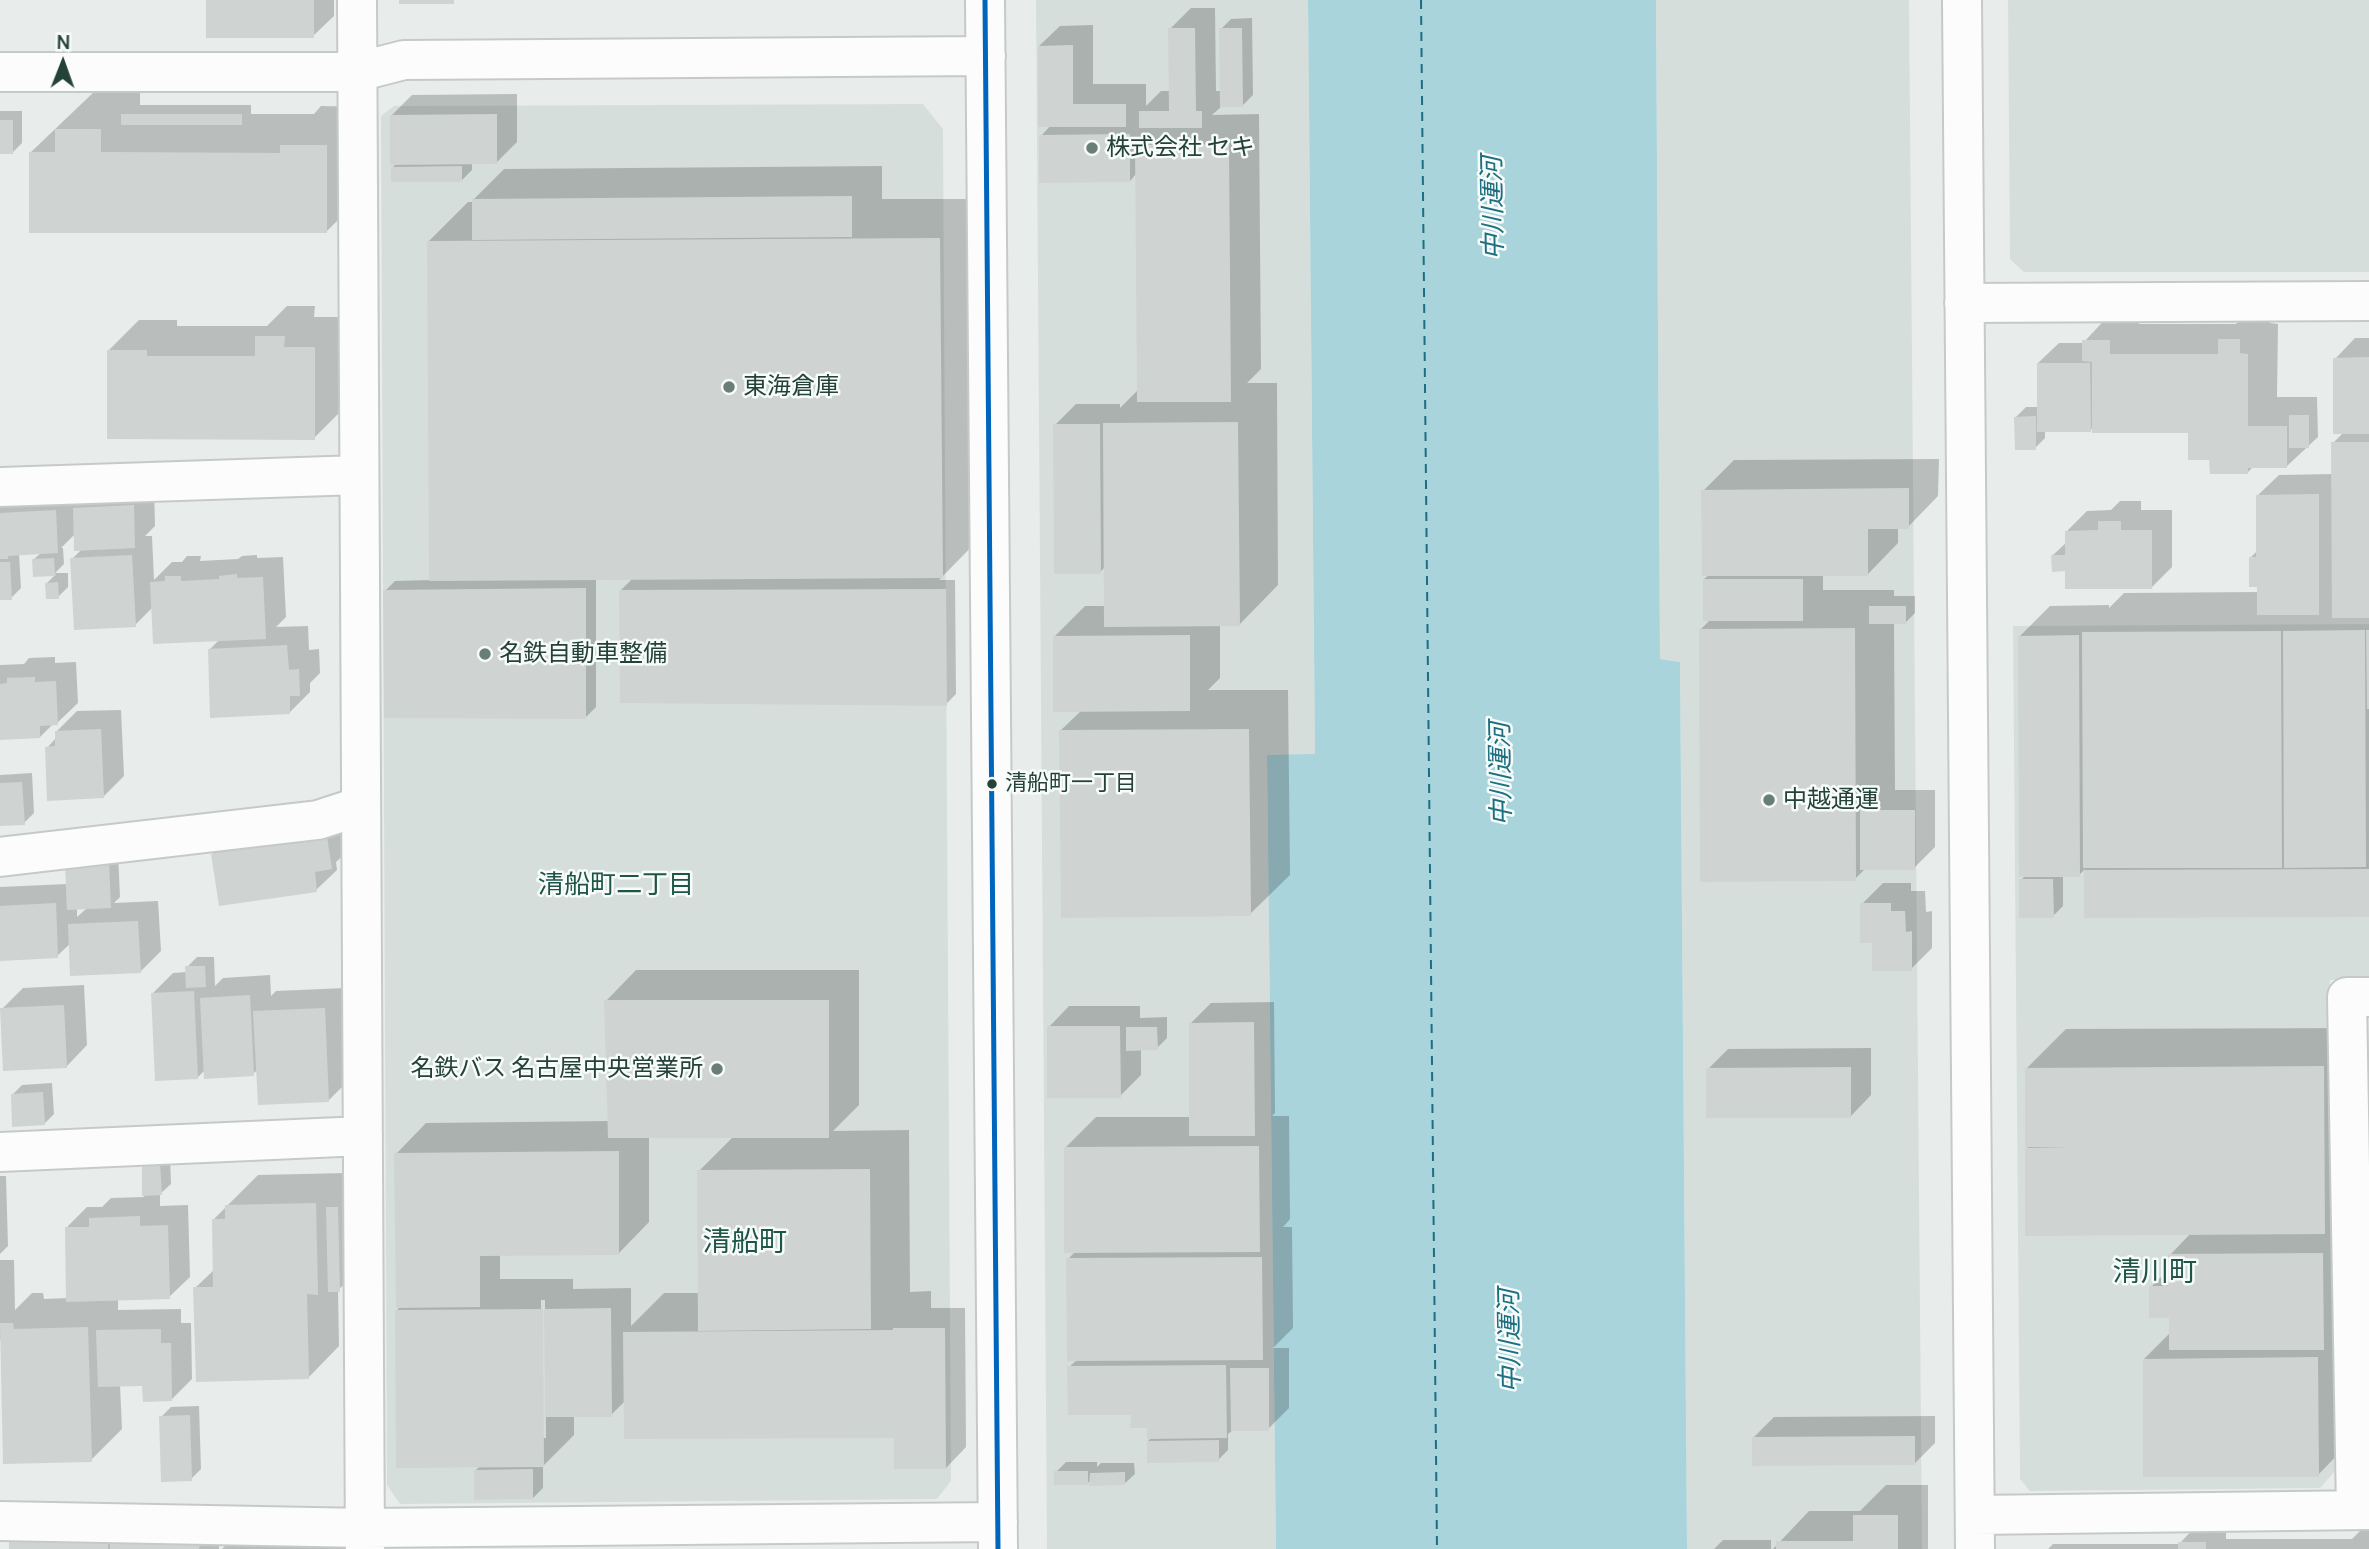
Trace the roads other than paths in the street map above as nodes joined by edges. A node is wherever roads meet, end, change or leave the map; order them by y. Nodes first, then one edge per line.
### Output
1 (357, 0) edge
2 (985, 0) edge
3 (1962, 0) edge
4 (986, 56) junction
5 (0, 72) edge
6 (357, 72) junction
7 (2369, 301) edge
8 (1964, 303) junction
9 (359, 475) junction
10 (0, 487) edge
11 (361, 806) junction
12 (0, 857) edge
13 (2369, 997) edge
14 (363, 1136) junction
15 (0, 1152) edge
16 (2362, 1510) edge
17 (0, 1521) edge
18 (1975, 1532) edge
19 (998, 1535) edge
20 (365, 1538) edge

1 - 6 street
2 - 4 street
3 - 8 street
4 - 6 street
4 - 19 street
5 - 6 street
6 - 9 street
7 - 8 street
8 - 18 street
9 - 10 street
9 - 11 street
11 - 12 street
11 - 14 street
13 - 16 street
14 - 15 street
14 - 20 street
16 - 18 street
17 - 20 street
19 - 20 street

